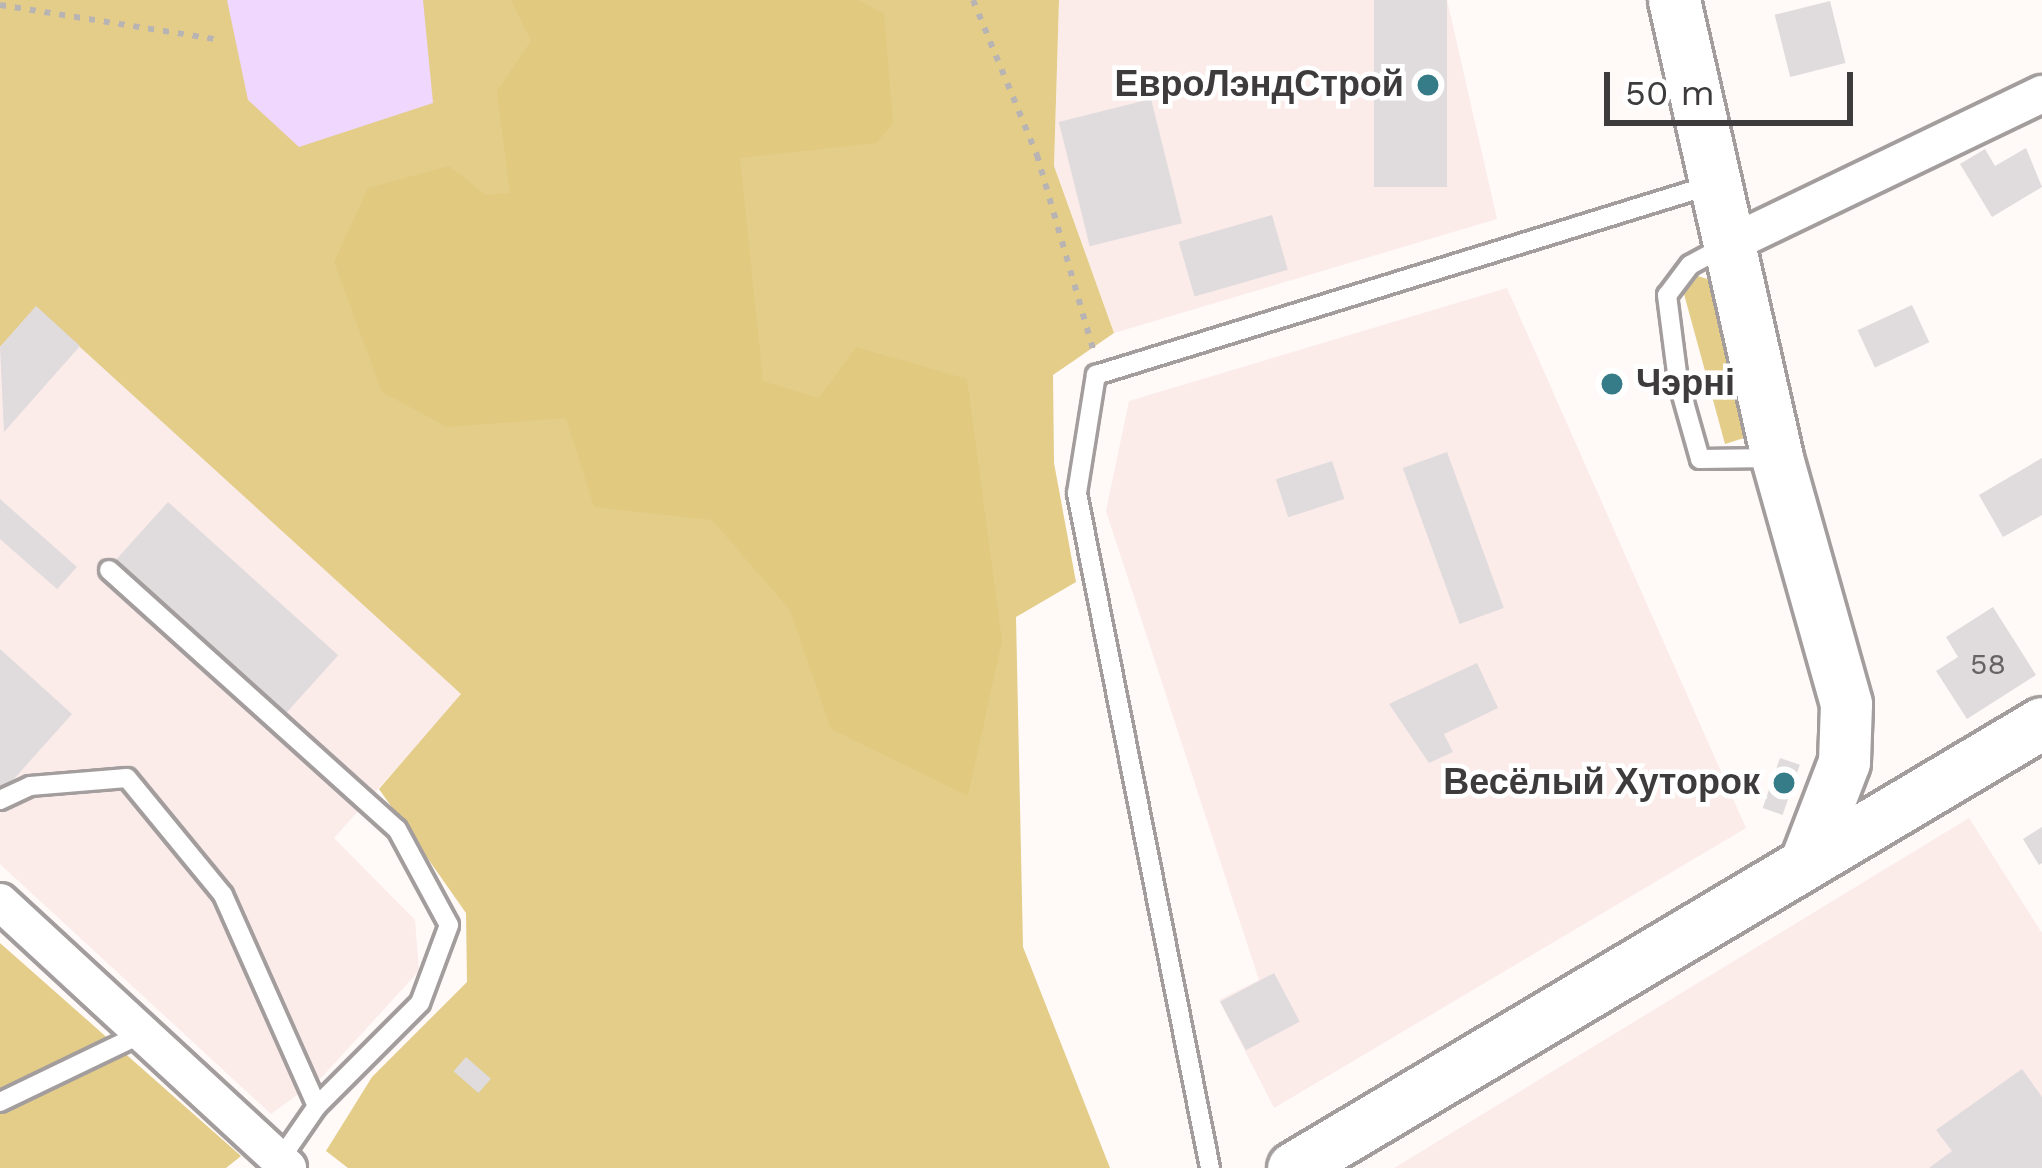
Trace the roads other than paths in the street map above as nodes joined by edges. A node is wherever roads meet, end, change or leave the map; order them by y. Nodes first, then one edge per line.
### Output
1 (1673, 0) edge
2 (2042, 94) edge
3 (1716, 183) junction
4 (1730, 244) junction
5 (1777, 458) junction
6 (109, 570) dead end
7 (2042, 723) edge
8 (0, 800) edge
9 (1806, 861) junction
10 (0, 902) edge
11 (141, 1034) junction
12 (0, 1102) edge
13 (317, 1106) junction
14 (283, 1165) edge
15 (1210, 1168) edge
16 (1293, 1168) edge

1 - 3 street
2 - 4 street
3 - 4 street
3 - 15 lane
4 - 5 street
4 - 5 lane
5 - 9 street
6 - 13 lane
7 - 9 street
8 - 13 lane
9 - 16 street
10 - 11 street
11 - 12 lane
11 - 14 street
13 - 14 lane

